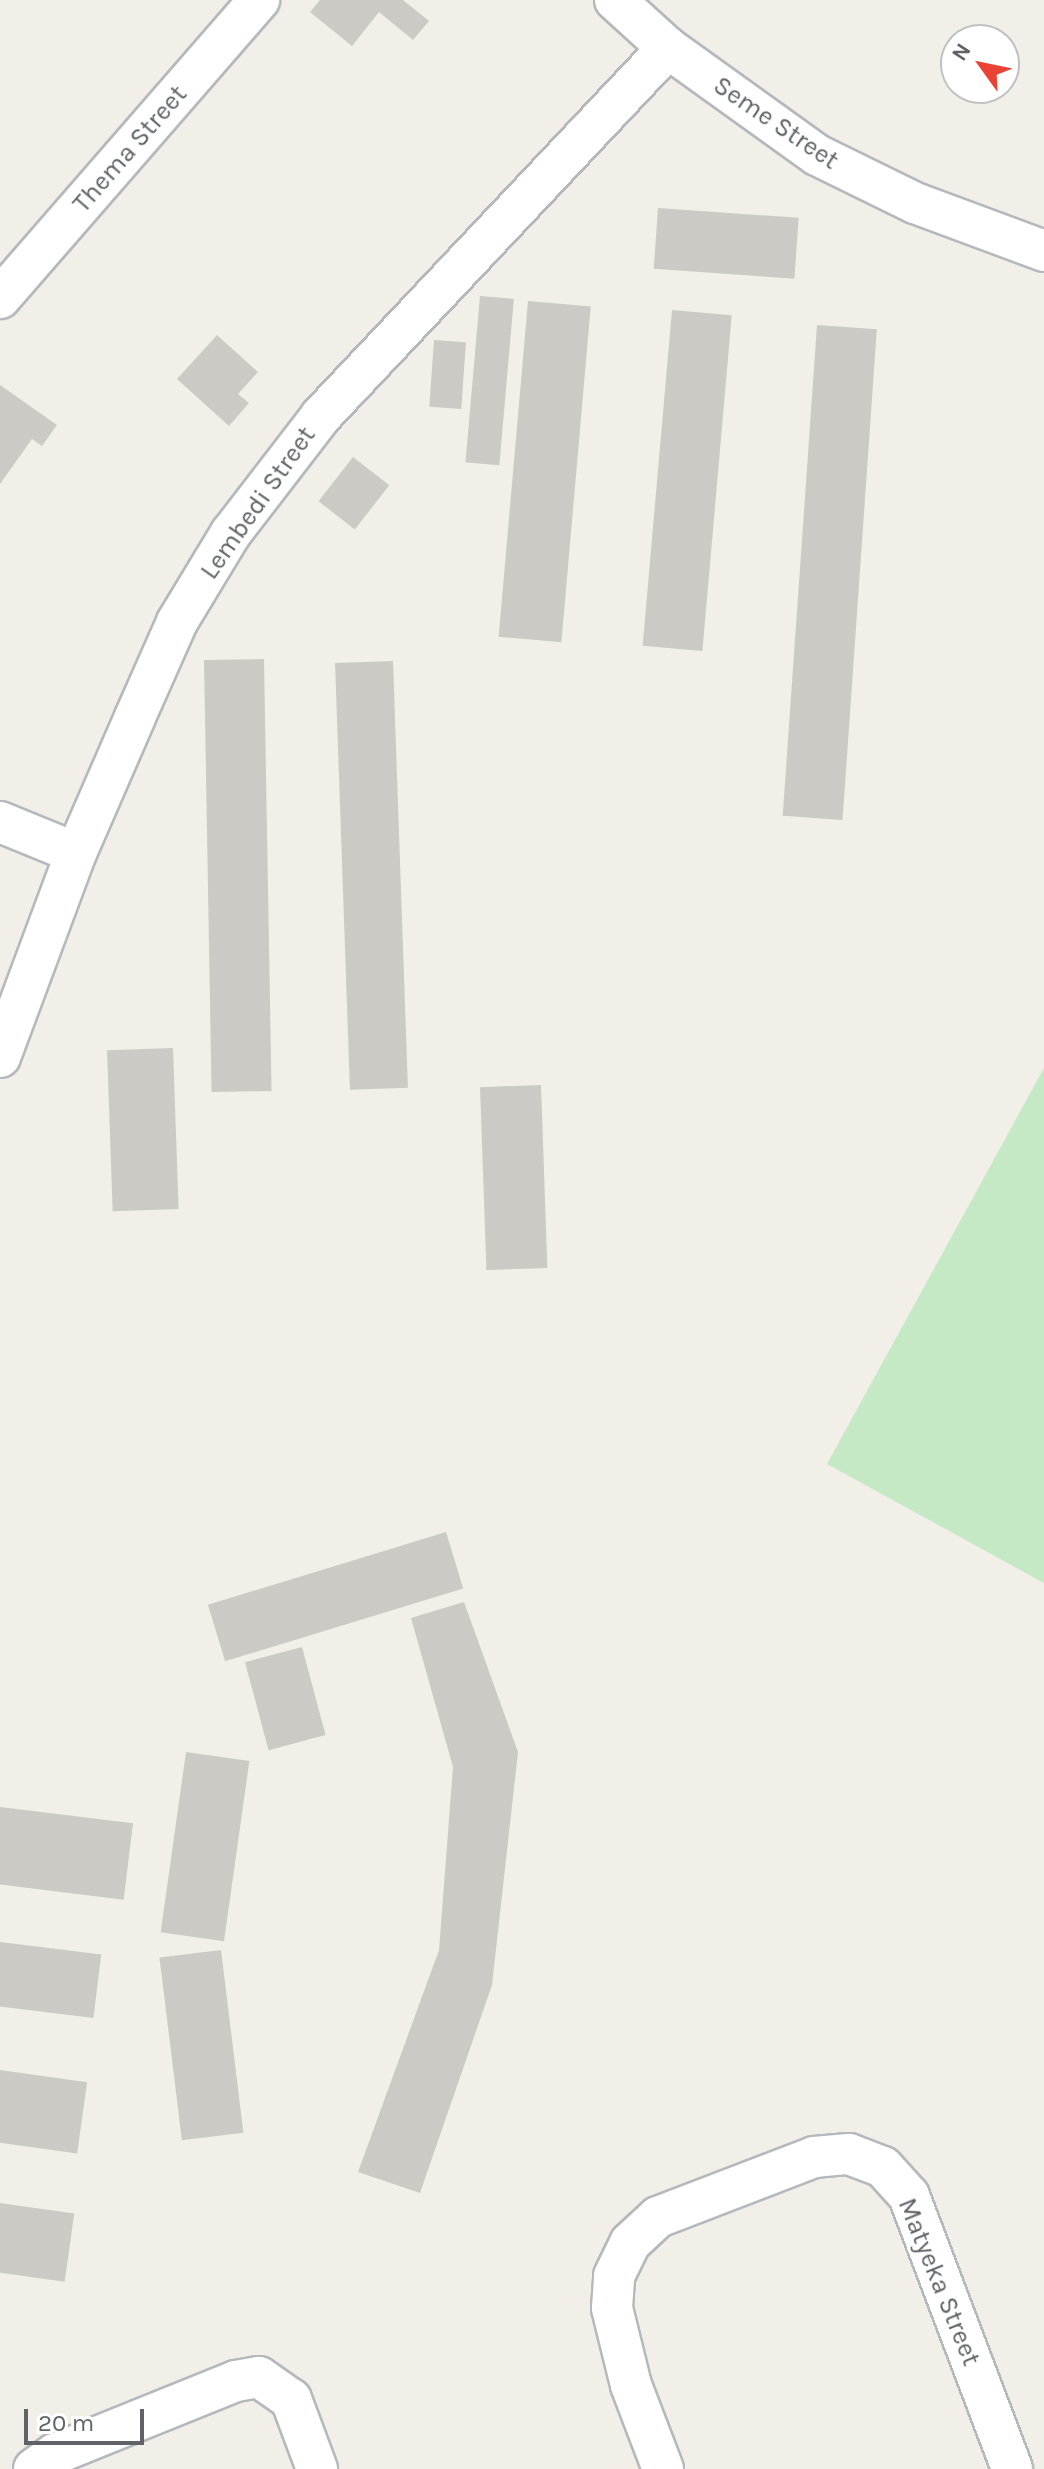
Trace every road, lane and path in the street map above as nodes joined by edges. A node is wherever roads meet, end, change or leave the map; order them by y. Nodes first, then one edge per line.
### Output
1 (259, 0) edge
2 (615, 0) edge
3 (668, 48) junction
4 (1044, 251) edge
5 (0, 298) edge
6 (0, 822) edge
7 (76, 853) junction
8 (0, 1057) edge
9 (34, 2469) edge
10 (317, 2469) edge
11 (663, 2469) edge
12 (1012, 2469) edge

1 - 5 street, Thema Street
2 - 3 street, Seme Street
3 - 4 street, Seme Street
3 - 7 street, Lembedi Street
6 - 7 street
7 - 8 street, Lembedi Street
9 - 10 street
11 - 12 street, Matyeka Street

